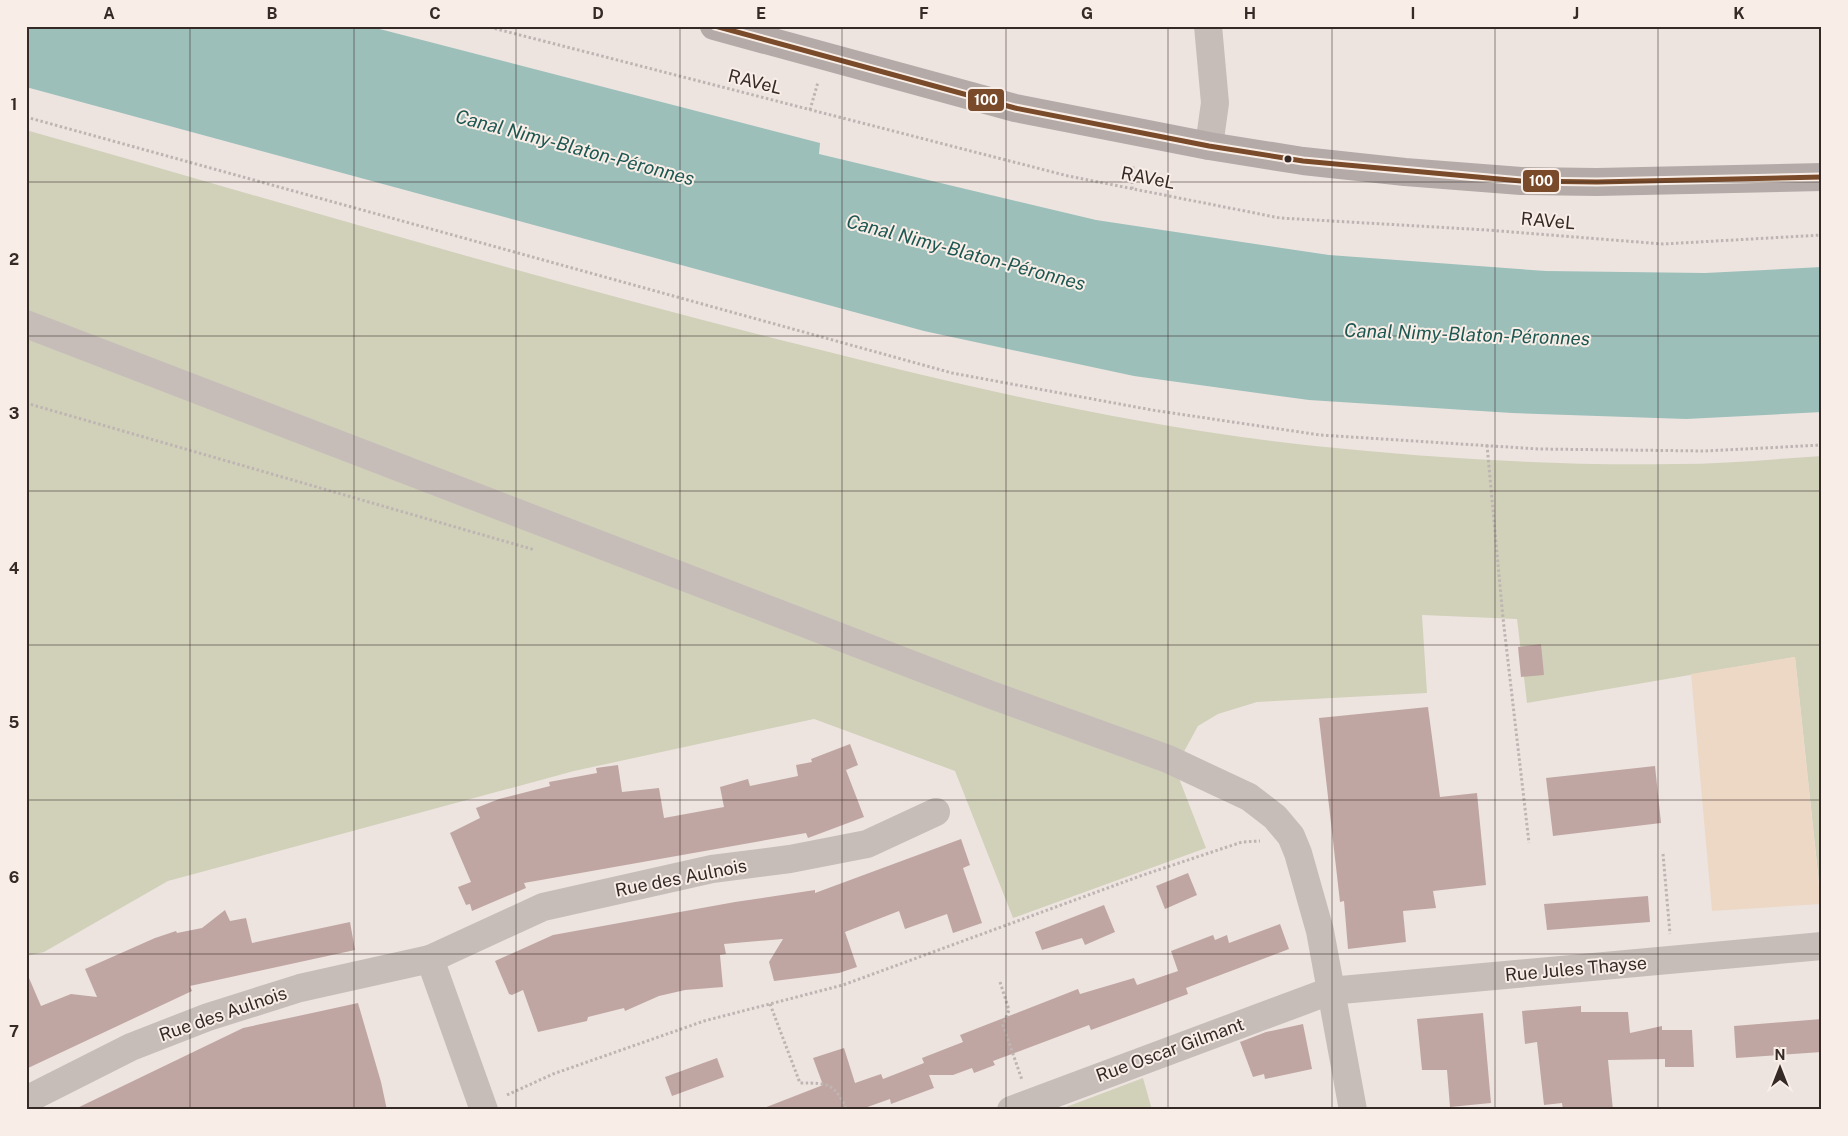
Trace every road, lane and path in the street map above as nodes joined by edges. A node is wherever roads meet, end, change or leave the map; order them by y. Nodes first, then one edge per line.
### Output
1 (485, 26) edge
2 (714, 26) edge
3 (1208, 26) edge
4 (26, 117) edge
5 (1209, 146) junction
6 (1133, 165) dead end
7 (1822, 176) edge
8 (1132, 189) junction
9 (1822, 235) edge
10 (26, 324) edge
11 (26, 403) edge
12 (1487, 445) junction
13 (1822, 445) edge
14 (541, 552) dead end
15 (936, 812) dead end
16 (1529, 843) dead end
17 (1298, 853) junction
18 (1663, 854) dead end
19 (1822, 946) edge
20 (430, 960) junction
21 (1672, 960) junction
22 (1000, 982) dead end
23 (1330, 991) junction
24 (770, 1004) junction
25 (26, 1100) edge
26 (1021, 1106) edge
27 (483, 1108) edge
28 (847, 1110) edge
29 (1353, 1110) edge

1 - 8 path, RAVeL
2 - 5 main road
3 - 5 street
4 - 12 path
5 - 7 main road
6 - 8 path
8 - 9 path, RAVeL
10 - 17 street
11 - 14 path
12 - 13 path
12 - 16 path
15 - 20 street, Rue des Aulnois
17 - 23 street
17 - 24 path
18 - 21 path
19 - 21 street, Rue Jules Thayse
20 - 25 street, Rue des Aulnois
20 - 27 street
21 - 23 street, Rue Jules Thayse
22 - 26 path
23 - 26 street, Rue Oscar Gilmant
23 - 29 street
24 - 27 path
24 - 28 path

